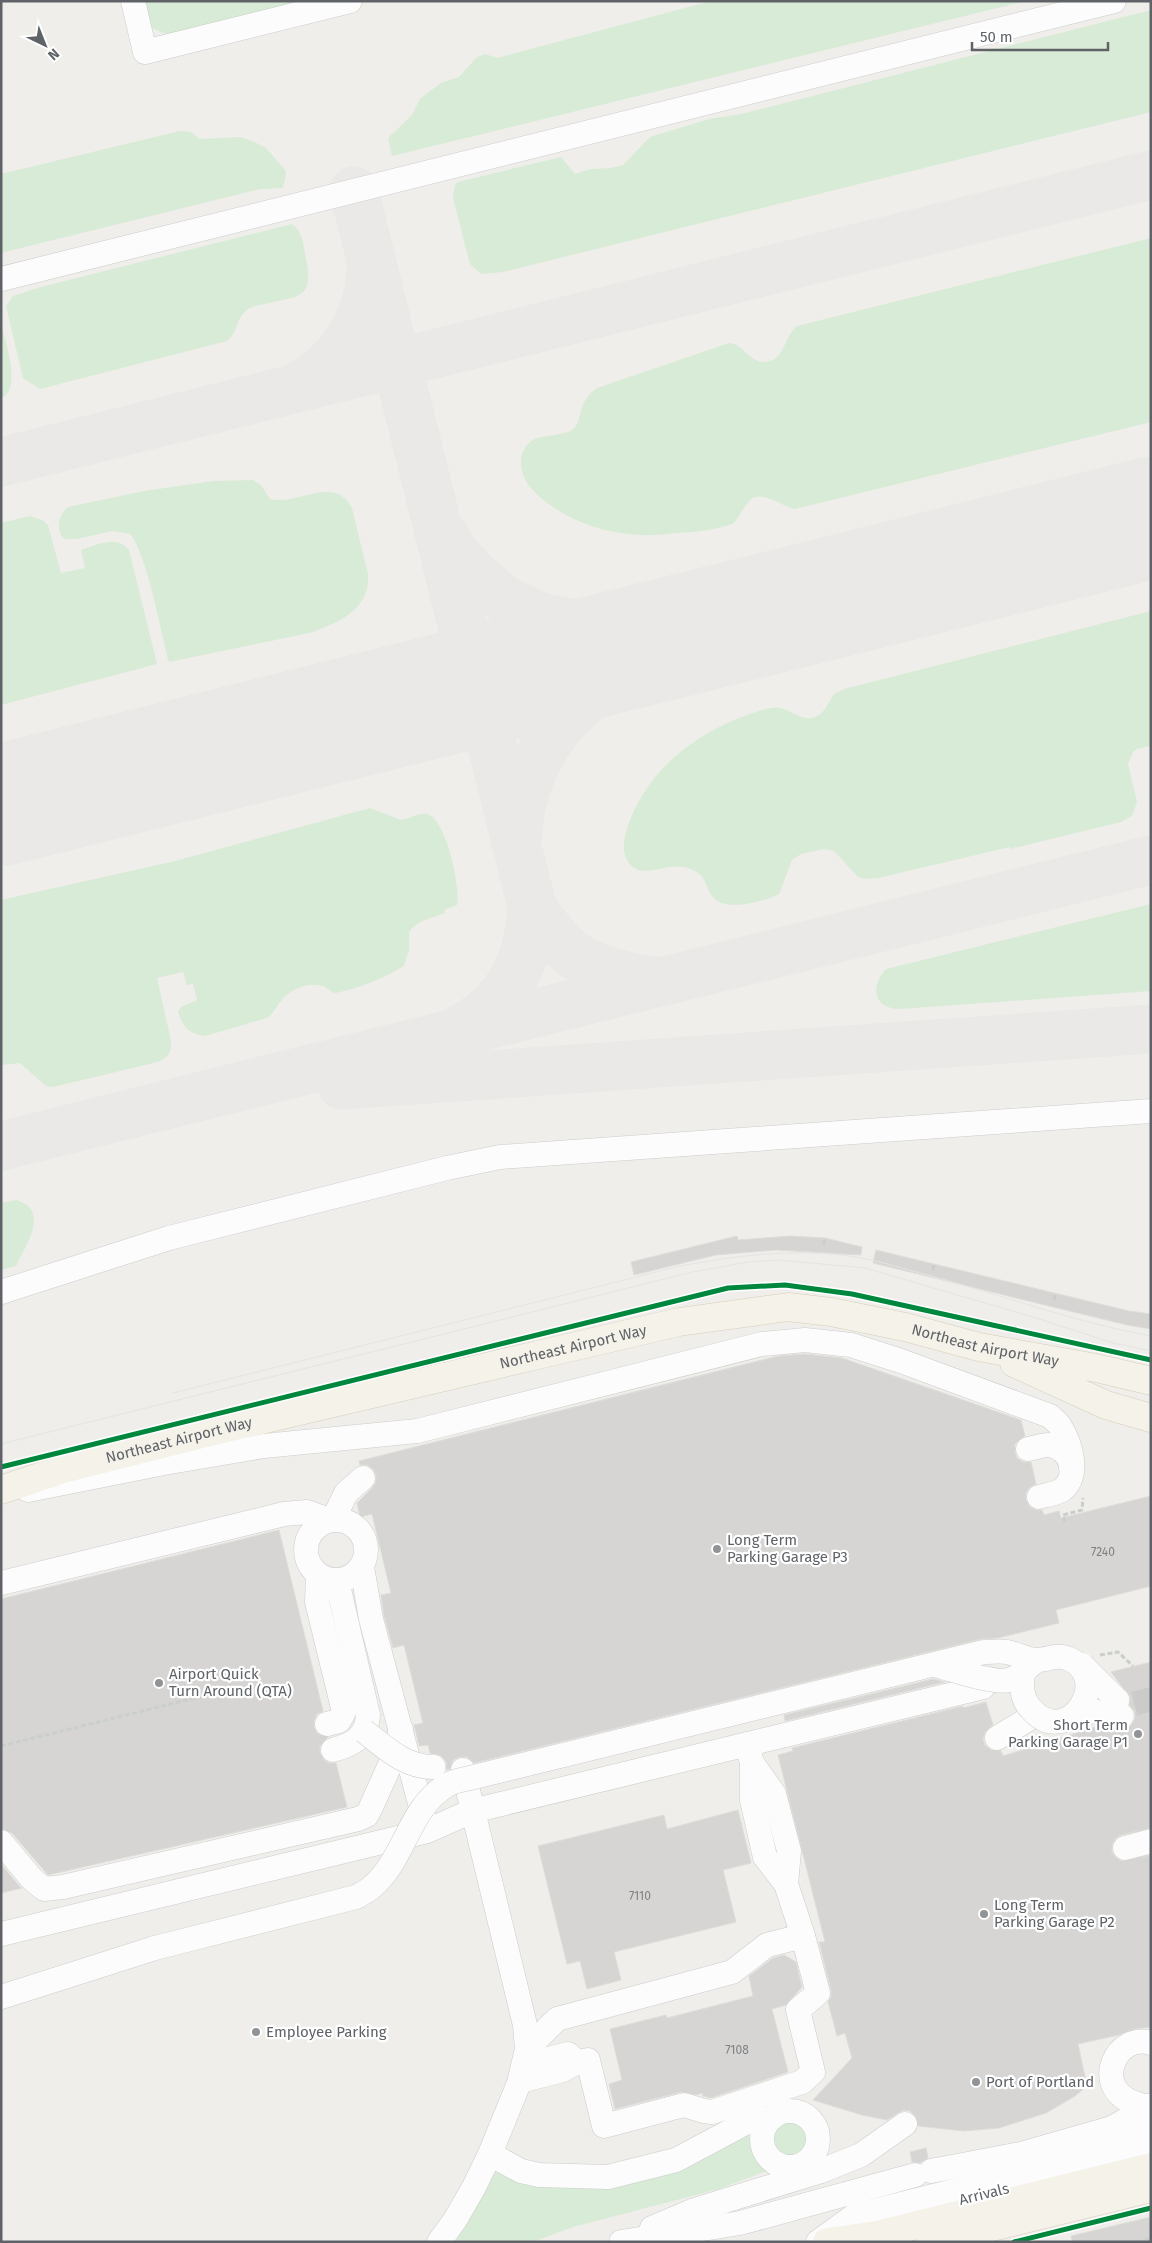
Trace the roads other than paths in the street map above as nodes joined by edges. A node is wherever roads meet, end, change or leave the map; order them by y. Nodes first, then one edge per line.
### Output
1 (132, 1) edge
2 (350, 1) edge
3 (1114, 1) edge
4 (1, 279) edge
5 (1151, 1112) edge
6 (1, 1292) edge
7 (979, 1347) junction
8 (1151, 1381) edge
9 (1106, 1405) junction
10 (1151, 1418) edge
11 (1151, 1428) edge
12 (1028, 1449) dead end
13 (363, 1478) dead end
14 (1, 1490) edge
15 (1, 1495) edge
16 (331, 1520) junction
17 (362, 1567) junction
18 (1, 1583) edge
19 (331, 1583) junction
20 (933, 1664) junction
21 (1023, 1673) junction
22 (983, 1686) dead end
23 (1080, 1709) junction
24 (1035, 1715) junction
25 (327, 1724) dead end
26 (401, 1730) junction
27 (364, 1731) junction
28 (997, 1738) dead end
29 (333, 1750) dead end
30 (750, 1753) junction
31 (433, 1767) dead end
32 (462, 1770) dead end
33 (472, 1811) junction
34 (427, 1831) junction
35 (1151, 1841) edge
36 (1, 1842) edge
37 (1124, 1848) dead end
38 (1, 1934) edge
39 (803, 1936) junction
40 (1, 1997) edge
41 (1151, 2043) edge
42 (524, 2065) junction
43 (1151, 2106) edge
44 (772, 2118) junction
45 (905, 2124) dead end
46 (1151, 2129) edge
47 (1151, 2152) edge
48 (490, 2154) junction
49 (796, 2167) junction
50 (1151, 2167) edge
51 (821, 2171) junction
52 (1151, 2188) edge
53 (751, 2191) junction
54 (439, 2242) edge
55 (607, 2242) edge
56 (620, 2242) edge
57 (818, 2242) edge
58 (827, 2242) edge
59 (931, 2242) edge

1 - 2 lane
3 - 4 lane
5 - 6 lane
7 - 8 main road, Northeast Airport Way
7 - 9 main road
7 - 14 main road, Northeast Airport Way
9 - 10 main road
9 - 11 lane
12 - 15 lane
13 - 16 lane
16 - 17 lane
16 - 18 lane
16 - 19 lane
17 - 19 lane
17 - 26 lane
19 - 25 lane
19 - 27 lane
20 - 21 lane, bridge
20 - 21 lane, bridge
20 - 40 lane, bridge
21 - 23 lane, bridge
22 - 30 lane
23 - 24 lane, bridge
23 - 24 lane, bridge
24 - 28 lane
26 - 34 lane
26 - 36 lane
27 - 29 lane
27 - 31 lane, bridge
30 - 33 lane
30 - 39 lane
32 - 33 lane
33 - 34 lane
33 - 42 lane
34 - 38 lane
35 - 37 lane
39 - 42 lane
39 - 42 lane
41 - 43 lane
42 - 48 lane
43 - 56 lane
44 - 48 lane
44 - 49 lane
44 - 49 lane
45 - 51 lane
46 - 57 lane
47 - 57 lane, Arrivals
48 - 54 lane
49 - 51 lane
49 - 53 lane
50 - 58 main road, Arrivals
51 - 53 lane
52 - 59 main road
53 - 55 lane

